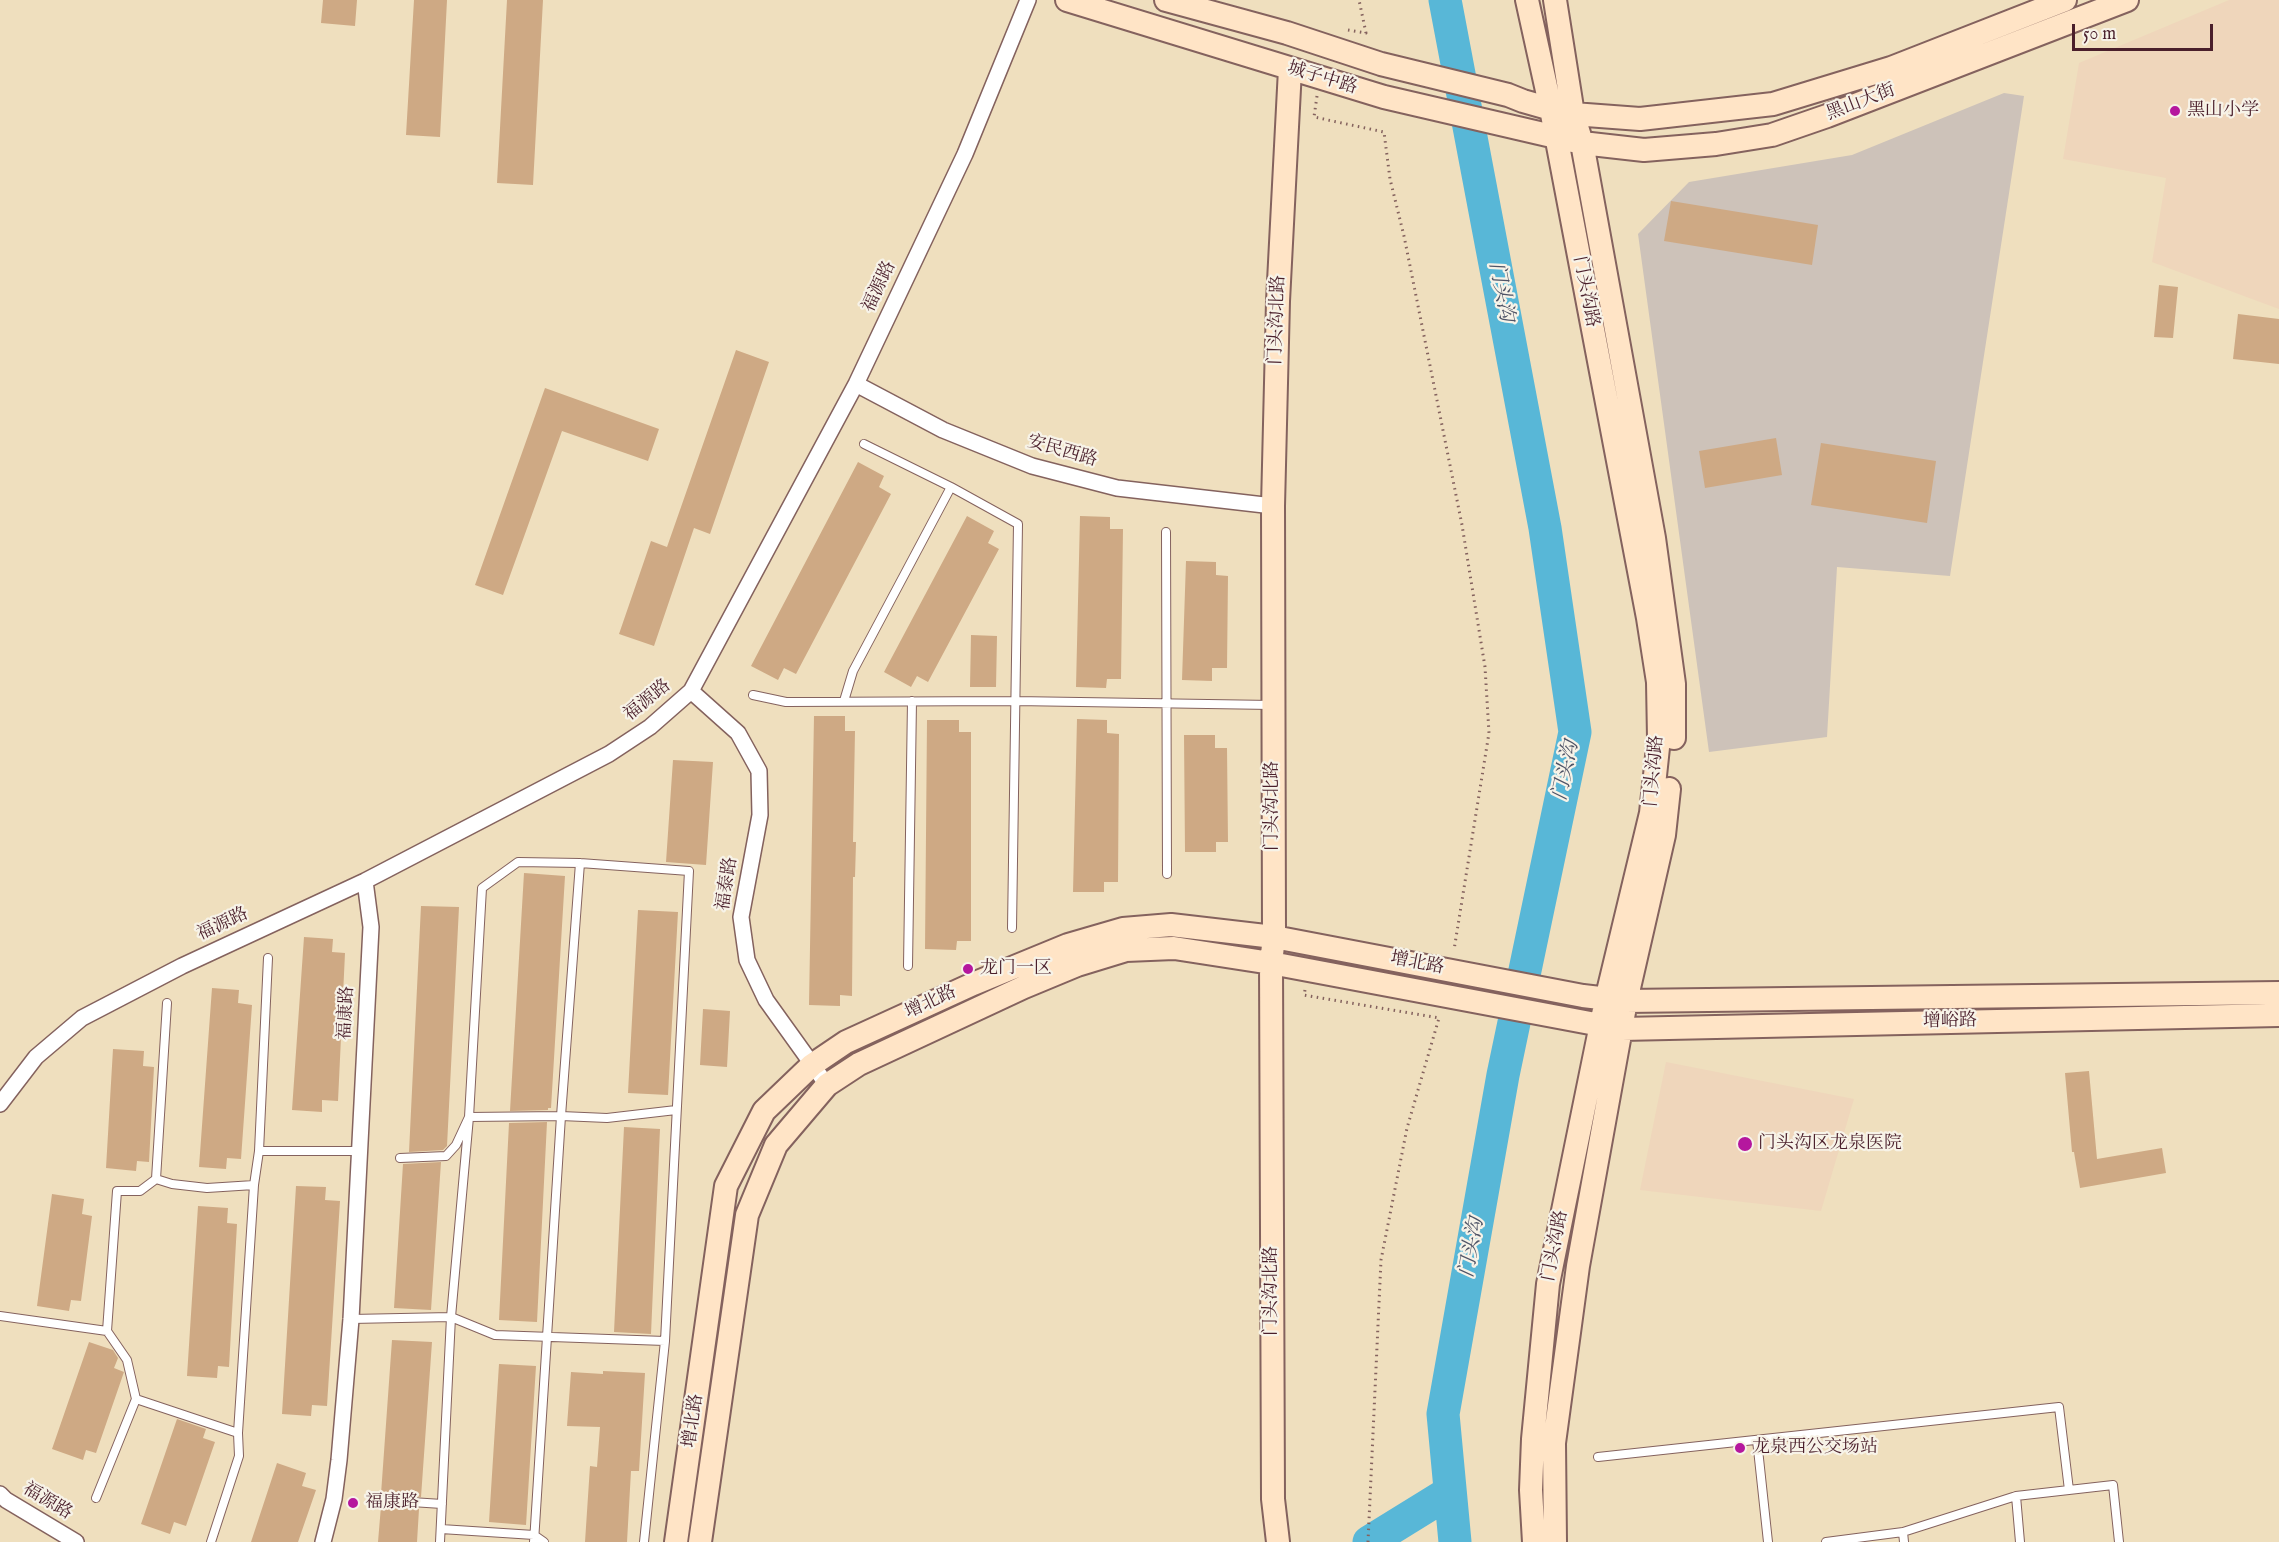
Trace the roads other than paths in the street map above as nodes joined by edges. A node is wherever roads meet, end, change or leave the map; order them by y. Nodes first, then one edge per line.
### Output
1 (1028, 0) edge
2 (1067, 0) edge
3 (1166, 0) edge
4 (1527, 0) edge
5 (1555, 0) edge
6 (2065, 0) edge
7 (2127, 0) edge
8 (1290, 69) junction
9 (1508, 95) joint
10 (1551, 109) junction
11 (1573, 114) junction
12 (1556, 137) junction
13 (1582, 143) junction
14 (856, 384) junction
15 (864, 444) dead end
16 (951, 487) junction
17 (1273, 506) junction
18 (1166, 532) dead end
19 (691, 691) junction
20 (753, 695) dead end
21 (844, 701) junction
22 (912, 701) junction
23 (1015, 701) junction
24 (1167, 702) junction
25 (1273, 705) junction
26 (580, 863) junction
27 (1167, 874) dead end
28 (365, 881) junction
29 (1012, 928) dead end
30 (1274, 937) junction
31 (268, 958) dead end
32 (1271, 963) junction
33 (908, 966) dead end
34 (2279, 993) edge
35 (1616, 1001) junction
36 (167, 1003) dead end
37 (2279, 1015) edge
38 (1611, 1028) junction
39 (812, 1065) junction
40 (827, 1085) junction
41 (0, 1104) edge
42 (676, 1110) junction
43 (561, 1116) junction
44 (469, 1118) junction
45 (259, 1151) junction
46 (358, 1151) junction
47 (400, 1158) dead end
48 (156, 1179) junction
49 (254, 1185) junction
50 (0, 1316) edge
51 (451, 1317) junction
52 (351, 1319) junction
53 (107, 1331) junction
54 (546, 1337) junction
55 (665, 1341) junction
56 (136, 1399) junction
57 (238, 1433) junction
58 (1757, 1440) junction
59 (1598, 1457) dead end
60 (2068, 1490) junction
61 (2016, 1496) junction
62 (96, 1498) dead end
63 (2, 1499) edge
64 (381, 1500) dead end
65 (442, 1504) junction
66 (441, 1529) junction
67 (1903, 1532) junction
68 (534, 1538) edge
69 (76, 1542) edge
70 (211, 1542) edge
71 (323, 1542) edge
72 (440, 1542) edge
73 (544, 1542) edge
74 (644, 1542) edge
75 (676, 1542) edge
76 (700, 1542) edge
77 (1278, 1542) edge
78 (1534, 1542) edge
79 (1555, 1542) edge
80 (1768, 1542) edge
81 (1826, 1542) edge
82 (1904, 1542) edge
83 (2020, 1542) edge
84 (2119, 1542) edge

1 - 14 street, 福源路
2 - 8 street, 城子中路
3 - 9 street, 城子中路
4 - 10 street, 门头沟路
5 - 11 street, 门头沟路
6 - 11 street, 黑山大街
7 - 13 street, 黑山大街
8 - 12 street, 城子中路
8 - 17 street, 门头沟北路
9 - 10 street, 黑山大街
10 - 11 street, 黑山大街
10 - 12 street, 门头沟路
11 - 13 street, 门头沟路
12 - 13 street, 城子中路
12 - 35 street, 门头沟路
13 - 35 street, 门头沟路
14 - 17 street, 安民西路
14 - 19 street, 福源路
15 - 16 lane
16 - 21 lane
16 - 23 lane
17 - 25 street, 门头沟北路
18 - 24 lane
19 - 28 street, 福源路
19 - 39 street, 福泰路
20 - 21 lane
21 - 22 lane
22 - 23 lane
22 - 33 lane
23 - 24 lane
23 - 29 lane
24 - 25 lane
24 - 27 lane
25 - 30 street, 门头沟北路
26 - 42 lane
26 - 43 lane
26 - 44 lane
28 - 41 street, 福源路
28 - 46 street, 福康路
30 - 32 street, 门头沟北路
30 - 35 street, 增北路
30 - 39 street, 增北路
31 - 45 lane
32 - 38 street, 增北路
32 - 40 street, 增北路
32 - 77 street, 门头沟北路
34 - 35 street, 增峪路
35 - 38 street, 门头沟路
36 - 48 lane
37 - 38 street, 增峪路
38 - 78 street, 门头沟路
38 - 79 street, 门头沟路
39 - 40 street, 福泰路
39 - 75 street, 增北路
40 - 76 street, 增北路
42 - 43 lane
42 - 55 lane
43 - 44 lane
43 - 54 lane
44 - 47 lane
44 - 51 lane
45 - 46 lane
45 - 49 lane
46 - 52 street, 福康路
48 - 49 lane
48 - 53 lane
49 - 57 lane
50 - 53 lane
51 - 52 lane
51 - 54 lane
51 - 65 lane
52 - 71 street, 福康路
53 - 56 lane
54 - 55 lane
54 - 68 lane
55 - 74 lane
56 - 57 lane
56 - 62 lane
57 - 70 lane
58 - 59 lane
58 - 60 lane
58 - 80 lane
60 - 61 lane
60 - 84 lane
61 - 67 lane
61 - 83 lane
63 - 69 street, 福源路
64 - 65 lane
65 - 66 lane
66 - 68 lane
66 - 72 lane
67 - 81 lane
67 - 82 lane
68 - 73 lane

